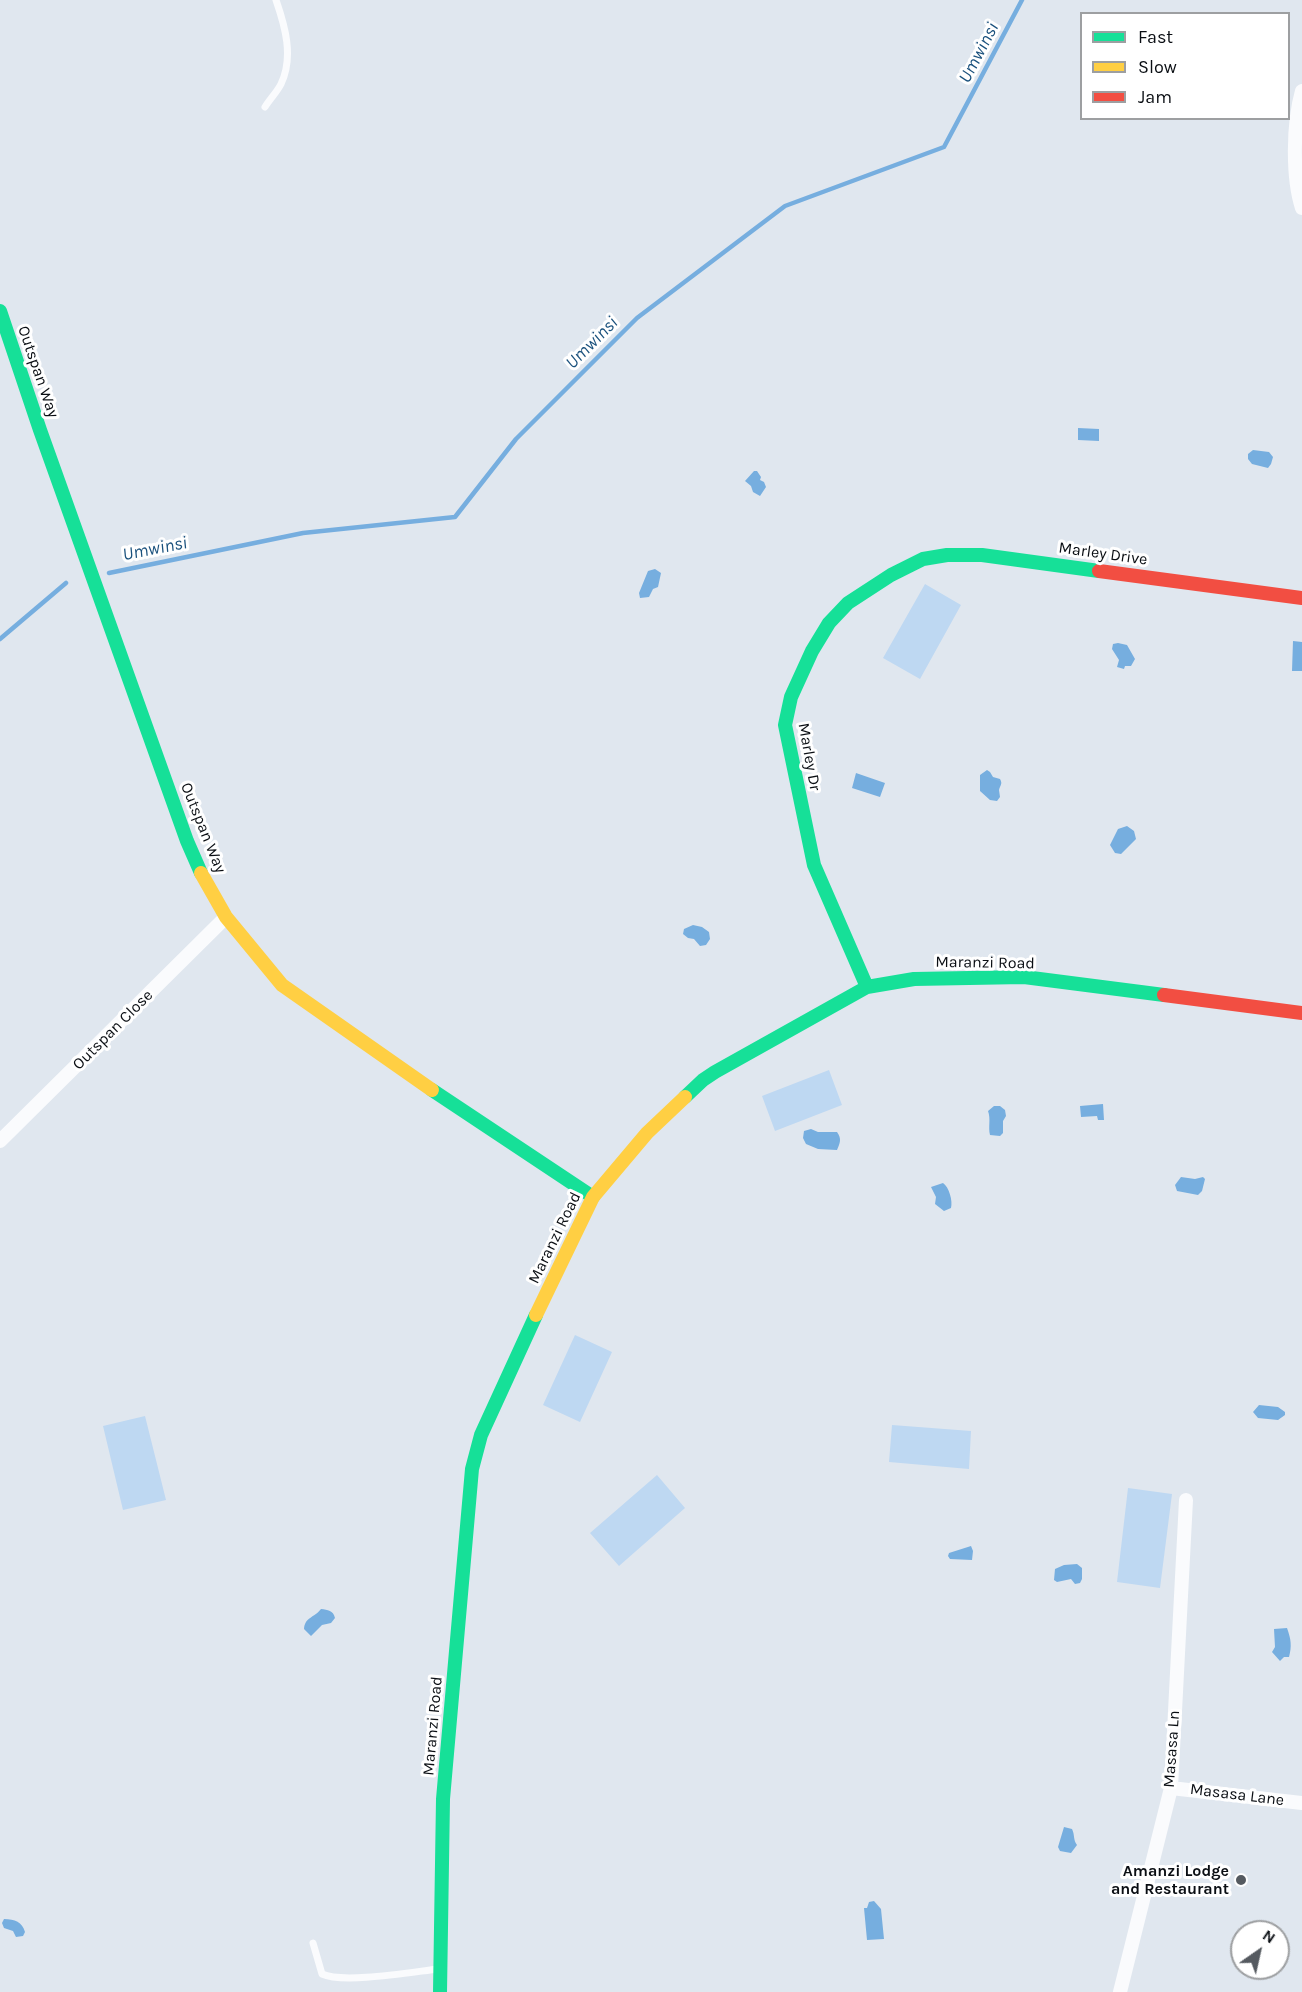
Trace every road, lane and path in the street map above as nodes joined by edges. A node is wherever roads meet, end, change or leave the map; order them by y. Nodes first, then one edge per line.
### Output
1 (276, 0) edge
2 (1302, 91) edge
3 (265, 107) dead end
4 (1302, 208) edge
5 (0, 311) edge
6 (901, 568) joint
7 (1302, 598) edge
8 (226, 917) junction
9 (867, 987) junction
10 (1302, 1013) edge
11 (0, 1141) edge
12 (593, 1197) junction
13 (1186, 1500) dead end
14 (1171, 1788) junction
15 (1302, 1803) edge
16 (313, 1943) dead end
17 (440, 1969) junction
18 (440, 1992) edge
19 (1120, 1992) edge

1 - 3 lane
2 - 4 street
5 - 8 street, Outspan Way
6 - 7 street, Marley Drive
6 - 9 street, Marley Dr
8 - 11 street, Outspan Close
8 - 12 street, Outspan Way
9 - 10 street, Maranzi Road
9 - 12 street, Maranzi Road
12 - 17 street, Maranzi Road
13 - 14 street, Masasa Ln
14 - 15 street, Masasa Lane
14 - 19 street, Masasa Ln
16 - 17 lane
17 - 18 street, Maranzi Road

